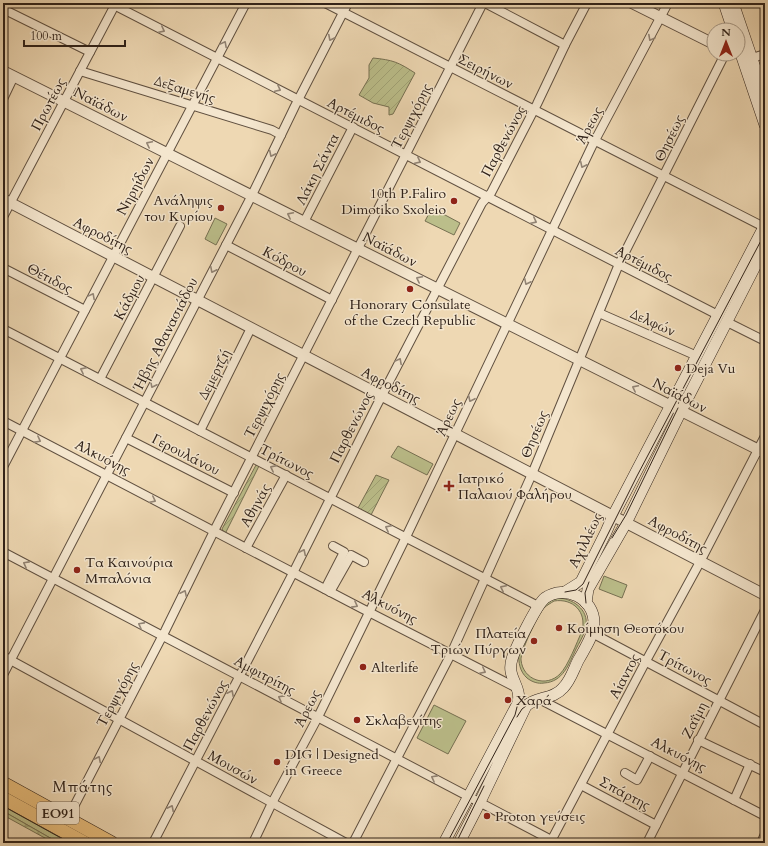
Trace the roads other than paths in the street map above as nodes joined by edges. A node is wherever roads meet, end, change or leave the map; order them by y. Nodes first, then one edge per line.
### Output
1 (246, 3) edge
2 (325, 3) edge
3 (348, 3) edge
4 (484, 3) edge
5 (587, 3) edge
6 (632, 3) edge
7 (668, 3) edge
8 (724, 3) edge
9 (733, 3) edge
10 (114, 4) edge
11 (3, 9) edge
12 (344, 12) junction
13 (661, 18) junction
14 (730, 22) edge
15 (706, 40) edge
16 (565, 45) junction
17 (90, 52) junction
18 (765, 54) edge
19 (217, 58) junction
20 (752, 58) junction
21 (721, 62) edge
22 (743, 62) edge
23 (450, 67) junction
24 (3, 71) edge
25 (80, 71) junction
26 (14, 76) junction
27 (765, 97) edge
28 (3, 99) edge
29 (298, 100) junction
30 (64, 101) junction
31 (192, 105) junction
32 (534, 110) junction
33 (765, 126) edge
34 (353, 128) junction
35 (281, 135) junction
36 (595, 141) junction
37 (167, 153) junction
38 (406, 155) junction
39 (664, 176) junction
40 (252, 196) junction
41 (487, 196) junction
42 (7, 201) edge
43 (3, 217) edge
44 (304, 222) junction
45 (180, 226) dead end
46 (764, 226) edge
47 (552, 230) junction
48 (226, 245) junction
49 (765, 248) edge
50 (358, 249) junction
51 (113, 256) junction
52 (619, 264) junction
53 (3, 268) edge
54 (154, 278) junction
55 (437, 289) junction
56 (197, 300) junction
57 (332, 300) junction
58 (85, 310) junction
59 (599, 313) junction
60 (723, 318) junction
61 (506, 323) junction
62 (251, 328) junction
63 (3, 329) edge
64 (765, 341) edge
65 (304, 355) junction
66 (697, 356) junction
67 (60, 358) junction
68 (579, 360) junction
69 (100, 380) junction
70 (381, 396) junction
71 (144, 402) junction
72 (670, 405) junction
73 (681, 411) junction
74 (3, 422) edge
75 (22, 431) junction
76 (200, 431) junction
77 (454, 434) junction
78 (765, 436) edge
79 (126, 438) junction
80 (761, 452) edge
81 (252, 457) junction
82 (3, 467) edge
83 (532, 474) junction
84 (286, 475) junction
85 (106, 476) junction
86 (234, 493) junction
87 (330, 498) junction
88 (613, 516) junction
89 (626, 523) junction
90 (214, 531) junction
91 (406, 537) junction
92 (333, 546) dead end
93 (246, 548) junction
94 (3, 552) edge
95 (364, 562) dead end
96 (700, 562) junction
97 (293, 573) junction
98 (53, 578) junction
99 (485, 579) junction
100 (328, 591) junction
101 (565, 592) junction
102 (765, 596) edge
103 (586, 603) junction
104 (538, 606) junction
105 (765, 610) edge
106 (368, 612) junction
107 (592, 633) junction
108 (162, 636) junction
109 (451, 654) junction
110 (3, 656) edge
111 (11, 660) junction
112 (646, 661) junction
113 (3, 675) edge
114 (240, 676) junction
115 (517, 688) junction
116 (539, 699) junction
117 (719, 700) junction
118 (522, 704) junction
119 (318, 717) junction
120 (119, 719) junction
121 (765, 725) edge
122 (608, 734) junction
123 (698, 740) junction
124 (650, 756) junction
125 (397, 759) junction
126 (196, 761) junction
127 (750, 764) junction
128 (765, 772) edge
129 (625, 773) dead end
130 (682, 773) junction
131 (3, 783) edge
132 (581, 785) junction
133 (468, 796) junction
134 (3, 798) edge
135 (734, 800) junction
136 (480, 802) junction
137 (272, 803) junction
138 (765, 816) edge
139 (68, 818) junction
140 (656, 825) junction
141 (765, 834) edge
142 (553, 842) edge
143 (85, 843) edge
144 (112, 843) edge
145 (153, 843) edge
146 (253, 843) edge
147 (346, 843) edge
148 (353, 843) edge
149 (444, 843) edge
150 (459, 843) edge
151 (646, 843) edge
152 (760, 843) edge

19 -> 1 street, Νηρηίδων
2 - 12 street, Σειρήνων
3 - 12 street, Ήβης Αθανασιάδου
4 - 16 street
4 - 23 street, Τερψιχόρης
5 - 16 street, Παρθενώνος
6 - 13 street
7 - 13 street, Άρεως
8 - 14 main road
9 - 20 main road
10 - 17 street, Πρωτέως
10 -> 19 street, Αρτέμιδος
11 - 17 street
12 - 23 street, Σειρήνων
12 -> 29 street, Ήβης Αθανασιάδου
13 - 15 street
13 -> 36 street, Άρεως
16 - 32 street, Παρθενώνος
17 - 25 street, Πρωτέως
18 - 20 street
19 -> 29 street, Αρτέμιδος
19 - 31 street, Νηρηίδων
20 - 27 main road
21 - 39 street, Θησέως
22 - 33 main road
23 - 32 street, Σειρήνων
23 - 38 street, Τερψιχόρης
24 - 26 street, Ναϊάδων
25 - 30 street, Πρωτέως
25 - 31 street, Δεξαμενής
26 - 28 street
26 - 30 street, Ναϊάδων
29 - 34 street, Αρτέμιδος
29 - 35 street, Ήβης Αθανασιάδου
37 -> 30 street, Ναϊάδων
30 - 42 street, Πρωτέως
31 - 35 street, Δεξαμενής
31 - 37 street, Νηρηίδων
32 - 36 street, Σειρήνων
32 - 41 street, Παρθενώνος
34 - 38 street, Αρτέμιδος
34 - 44 street, Λάκη Σάντα
35 -> 40 street, Ήβης Αθανασιάδου
36 - 39 street, Σειρήνων
36 -> 47 street, Άρεως
37 - 40 street, Ναϊάδων
37 - 51 street, Νηρηίδων
38 -> 41 street, Αρτέμιδος
38 - 50 street, Τερψιχόρης
39 - 46 street, Σειρήνων
39 - 52 street, Θησέως
44 -> 40 street, Ναϊάδων
40 - 48 street, Ήβης Αθανασιάδου
41 -> 47 street, Αρτέμιδος
41 - 55 street, Παρθενώνος
42 - 43 street, Πρωτέως
42 - 51 street, Αφροδίτης
44 - 50 street, Ναϊάδων
45 - 54 street, Κάδμου
46 - 60 main road, Αχιλλέως
47 - 52 street, Αρτέμιδος
47 -> 61 street, Άρεως
48 -> 56 street, Ήβης Αθανασιάδου
48 - 57 street, Κόδρου
49 - 60 main road, Αχιλλέως
55 -> 50 street, Ναϊάδων
50 - 57 street, Τερψιχόρης
51 - 54 street, Αφροδίτης
58 -> 51 street, Νηρηίδων
52 - 59 street, Θησέως
52 - 60 street, Αρτέμιδος
53 - 58 street, Θέτιδος
54 - 56 street, Αφροδίτης
54 - 69 street, Κάδμου
55 - 61 street, Ναϊάδων
70 -> 55 street, Παρθενώνος
56 - 62 street, Αφροδίτης
56 -> 71 street, Ήβης Αθανασιάδου
57 - 65 street, Τερψιχόρης
58 - 67 street, Νηρηίδων
59 - 66 street, Δελφών
59 - 68 street, Θησέως
60 - 64 street, Αρτέμιδος
60 - 66 main road, Αχιλλέως
60 - 73 main road, Αχιλλέως
61 - 68 street, Ναϊάδων
61 -> 77 street, Άρεως
62 - 65 street, Αφροδίτης
62 - 76 street, Δεμερτζή
63 - 67 street, Τρίτωνος
65 - 70 street, Αφροδίτης
65 - 81 street, Τερψιχόρης
66 - 72 main road, Αχιλλέως
69 -> 67 street, Τρίτωνος
67 - 75 street, Νηρηίδων
72 -> 68 street, Ναϊάδων
68 - 83 street, Θησέως
69 - 71 street, Τρίτωνος
70 - 77 street, Αφροδίτης
70 - 87 street, Παρθενώνος
71 - 76 street, Τρίτωνος
71 - 79 street, Ήβης Αθανασιάδου
72 - 73 street, Ναϊάδων
72 - 88 main road, Αχιλλέως
73 - 80 street, Ναϊάδων
73 - 89 main road, Αχιλλέως
74 - 75 street, Αλκυόνης
75 - 82 street, Νηρηίδων
75 -> 85 street, Αλκυόνης
76 - 81 street, Τρίτωνος
77 - 83 street, Αφροδίτης
77 - 91 street, Άρεως
78 - 80 street, Αίαντος
79 - 85 street, Ήβης Αθανασιάδου
79 - 86 street, Γερουλάνου
80 - 96 street, Αίαντος
84 -> 81 street, Τρίτωνος
81 - 86 street, Τερψιχόρης
83 - 88 street, Αφροδίτης
83 - 99 street, Θησέως
84 - 87 street, Τρίτωνος
84 - 93 street, Αθηνάς
85 -> 90 street, Αλκυόνης
85 - 98 street, Ήβης Αθανασιάδου
86 - 90 street, Τερψιχόρης
91 -> 87 street, Τρίτωνος
97 -> 87 street, Παρθενώνος
88 - 89 street, Αφροδίτης
88 - 101 main road, Αχιλλέως
89 - 96 street, Αφροδίτης
89 - 103 main road, Αχιλλέως
90 - 93 street, Αλκυόνης
108 -> 90 street, Τερψιχόρης
91 - 99 street, Τρίτωνος
91 - 106 street, Άρεως
92 - 100 street
93 - 97 street, Αλκυόνης
98 -> 94 street, Αμφιτρίτης
95 - 100 street
96 - 102 street, Αφροδίτης
96 - 112 street, Αίαντος
97 - 100 street, Αλκυόνης
97 - 114 street, Παρθενώνος
108 -> 98 street, Αμφιτρίτης
98 - 111 street, Ήβης Αθανασιάδου
104 -> 99 street, Τρίτωνος
99 - 109 street, Θησέως
100 -> 106 street, Αλκυόνης
101 - 103 main road
101 - 104 main road
103 - 107 main road
104 - 115 main road
105 - 117 street, Ζαΐμη
106 - 109 street, Αλκυόνης
106 - 119 street, Άρεως
107 - 112 street, Τρίτωνος
107 - 116 main road
108 - 114 street, Αμφιτρίτης
108 - 120 street, Τερψιχόρης
109 -> 115 street, Αλκυόνης
109 - 125 street, Θησέως
110 - 111 street, Μουσών
111 - 113 street, Ήβης Αθανασιάδου
111 - 120 street, Μουσών
112 - 117 street, Τρίτωνος
112 - 122 street, Αίαντος
119 -> 114 street, Αμφιτρίτης
126 -> 114 street, Παρθενώνος
115 - 116 main road, Αλκυόνης
115 - 118 main road
116 - 118 main road
116 - 122 street, Αλκυόνης
117 - 121 street, Τρίτωνος
117 - 123 street, Ζαΐμη
118 - 133 main road
118 - 136 main road
119 - 125 street, Αμφιτρίτης
119 - 137 street, Άρεως
120 - 126 street, Μουσών
139 -> 120 street, Τερψιχόρης
122 - 124 street, Αλκυόνης
122 - 132 street, Αίαντος
123 - 127 street
123 - 130 street, Ζαΐμη
124 - 129 street
124 - 130 street, Αλκυόνης
133 -> 125 street, Αμφιτρίτης
125 - 148 street, Θησέως
126 - 137 street, Μουσών
145 -> 126 street, Παρθενώνος
127 - 128 street
127 - 135 street
130 - 135 street, Αλκυόνης
130 - 140 street, Ζαΐμη
131 - 139 highway, ΕΟ91
132 - 140 street, Σπάρτης
132 - 142 street, Αίαντος
133 - 136 street, Αμφιτρίτης
133 - 149 main road
134 - 143 highway, ΕΟ91
135 - 138 street, Αλκυόνης
136 - 142 street, Αμφιτρίτης
136 - 150 main road
137 - 146 street, Άρεως
137 - 147 street, Μουσών
139 - 144 highway, ΕΟ91
140 - 151 street, Ζαΐμη
141 - 152 street

